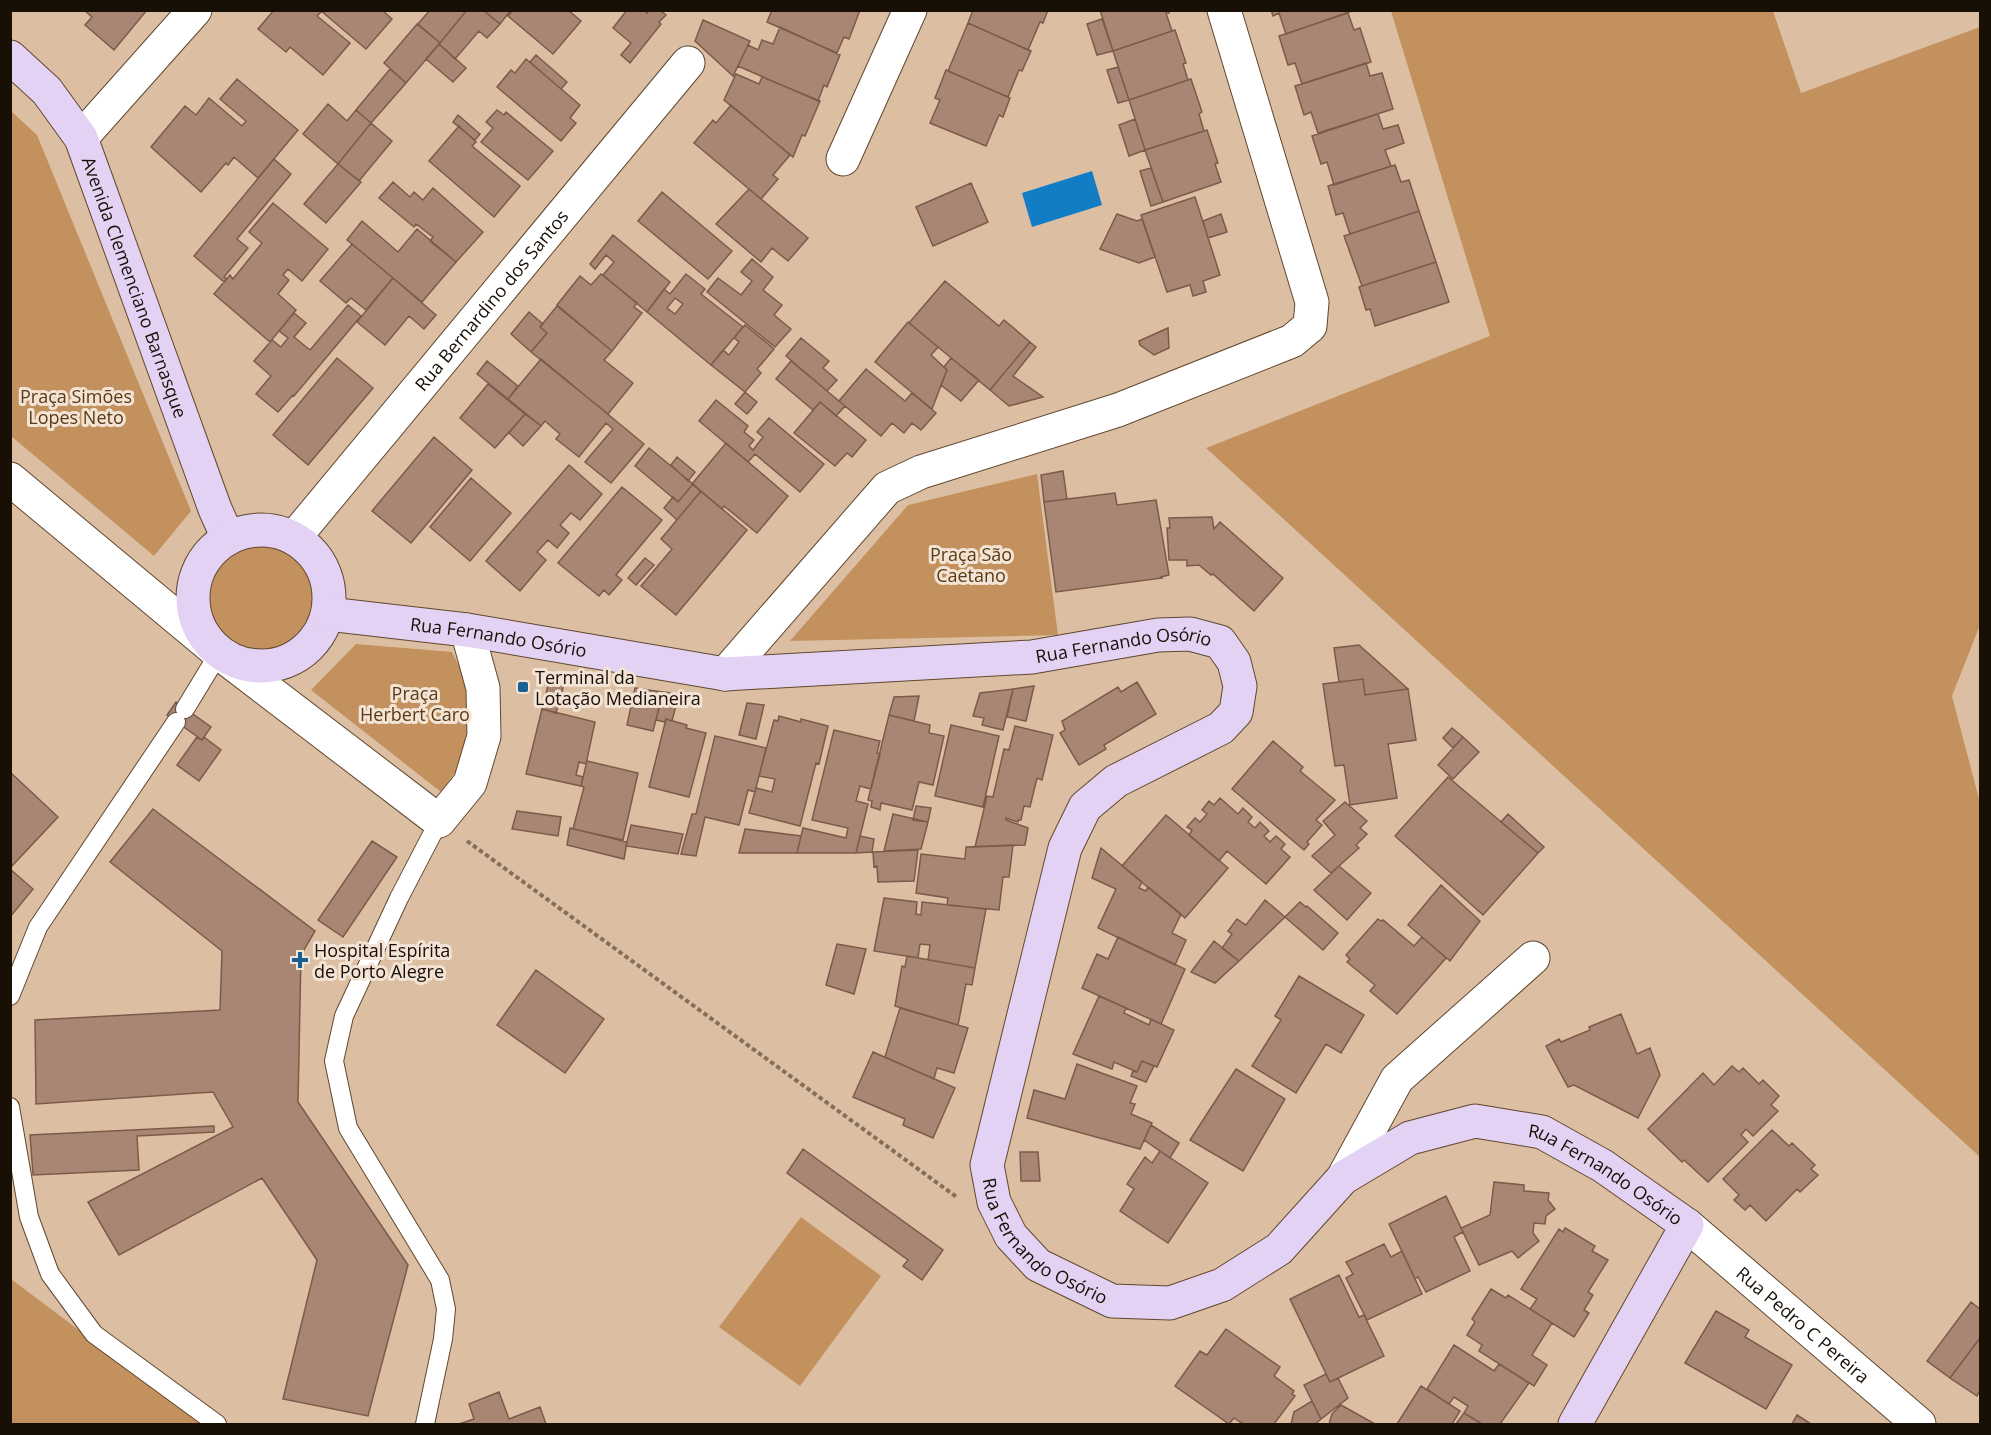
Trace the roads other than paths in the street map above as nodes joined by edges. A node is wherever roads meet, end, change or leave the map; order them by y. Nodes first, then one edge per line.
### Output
1 (195, 10) edge
2 (910, 10) edge
3 (1224, 10) edge
4 (10, 57) edge
5 (688, 63) dead end
6 (81, 138) junction
7 (843, 159) dead end
8 (10, 479) edge
9 (228, 538) junction
10 (294, 538) junction
11 (328, 614) junction
12 (467, 630) junction
13 (219, 653) junction
14 (725, 675) junction
15 (439, 821) junction
16 (1533, 958) dead end
17 (10, 996) edge
18 (10, 1107) edge
19 (1343, 1178) junction
20 (1687, 1225) junction
21 (217, 1425) edge
22 (425, 1425) edge
23 (1575, 1425) edge
24 (1919, 1425) edge

1 - 6 street
2 - 7 street
3 - 14 street
4 - 6 street, Avenida Clemenciano Barnasque
5 - 10 street, Rua Bernardino dos Santos
6 - 9 street, Avenida Clemenciano Barnasque
8 - 13 street
9 - 10 street
9 - 13 street
10 - 11 street
11 - 12 street, Rua Fernando Osório
11 - 13 street
12 - 14 street, Rua Fernando Osório
12 - 15 street
13 - 15 street
13 - 17 lane
14 - 19 street, Rua Fernando Osório
15 - 22 lane
16 - 19 street, Rua Fernando Osório
18 - 21 lane
19 - 20 street, Rua Fernando Osório
20 - 23 street, Rua Fernando Osório
20 - 24 street, Rua Pedro C Pereira

